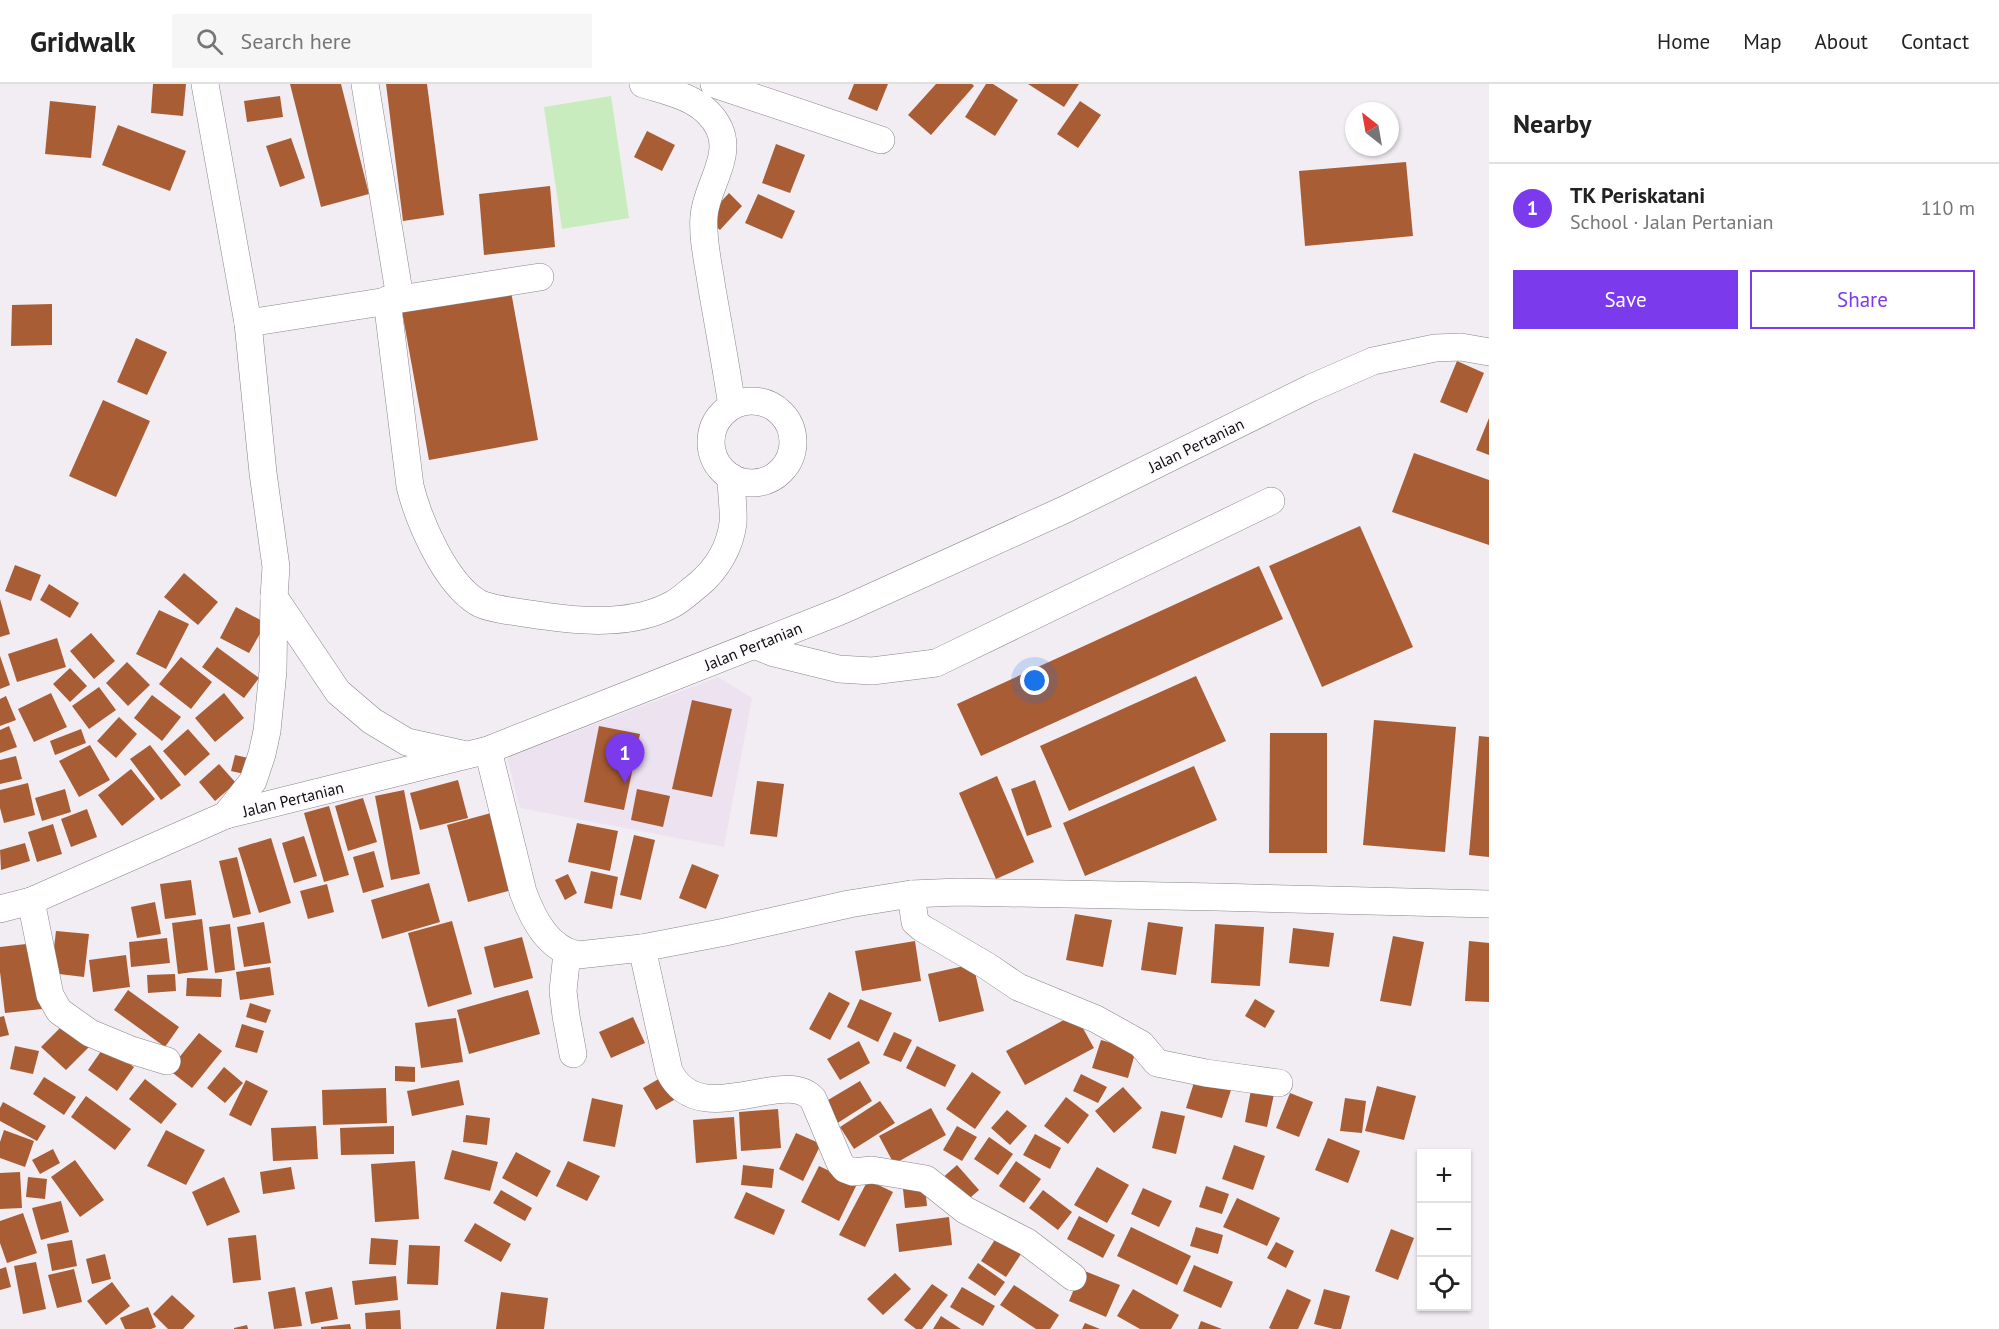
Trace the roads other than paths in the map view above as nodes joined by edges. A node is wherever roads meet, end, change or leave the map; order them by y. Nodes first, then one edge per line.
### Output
1 (205, 84) edge
2 (365, 84) edge
3 (643, 84) edge
4 (719, 85) edge
5 (881, 140) dead end
6 (540, 277) dead end
7 (394, 299) junction
8 (248, 323) junction
9 (1489, 352) edge
10 (732, 406) junction
11 (730, 477) junction
12 (1270, 501) dead end
13 (274, 597) junction
14 (754, 645) junction
15 (478, 753) junction
16 (226, 815) junction
17 (910, 894) junction
18 (32, 901) junction
19 (1489, 904) edge
20 (0, 909) edge
21 (642, 948) junction
22 (567, 953) junction
23 (573, 1054) dead end
24 (167, 1061) dead end
25 (1279, 1083) dead end
26 (1073, 1277) dead end

1 - 8 street
2 - 7 street
3 - 10 street
4 - 5 street
6 - 7 street
7 - 8 street
7 - 11 street
8 - 13 street
9 - 14 street, Jalan Pertanian
10 - 11 street
10 - 11 street
12 - 14 street
13 - 15 street
13 - 16 street
14 - 15 street, Jalan Pertanian
15 - 16 street, Jalan Pertanian
15 - 22 street
16 - 18 street, Jalan Pertanian
17 - 19 street
17 - 21 street
17 - 25 street
18 - 20 street, Jalan Pertanian
18 - 24 street
21 - 22 street
21 - 26 street
22 - 23 street

